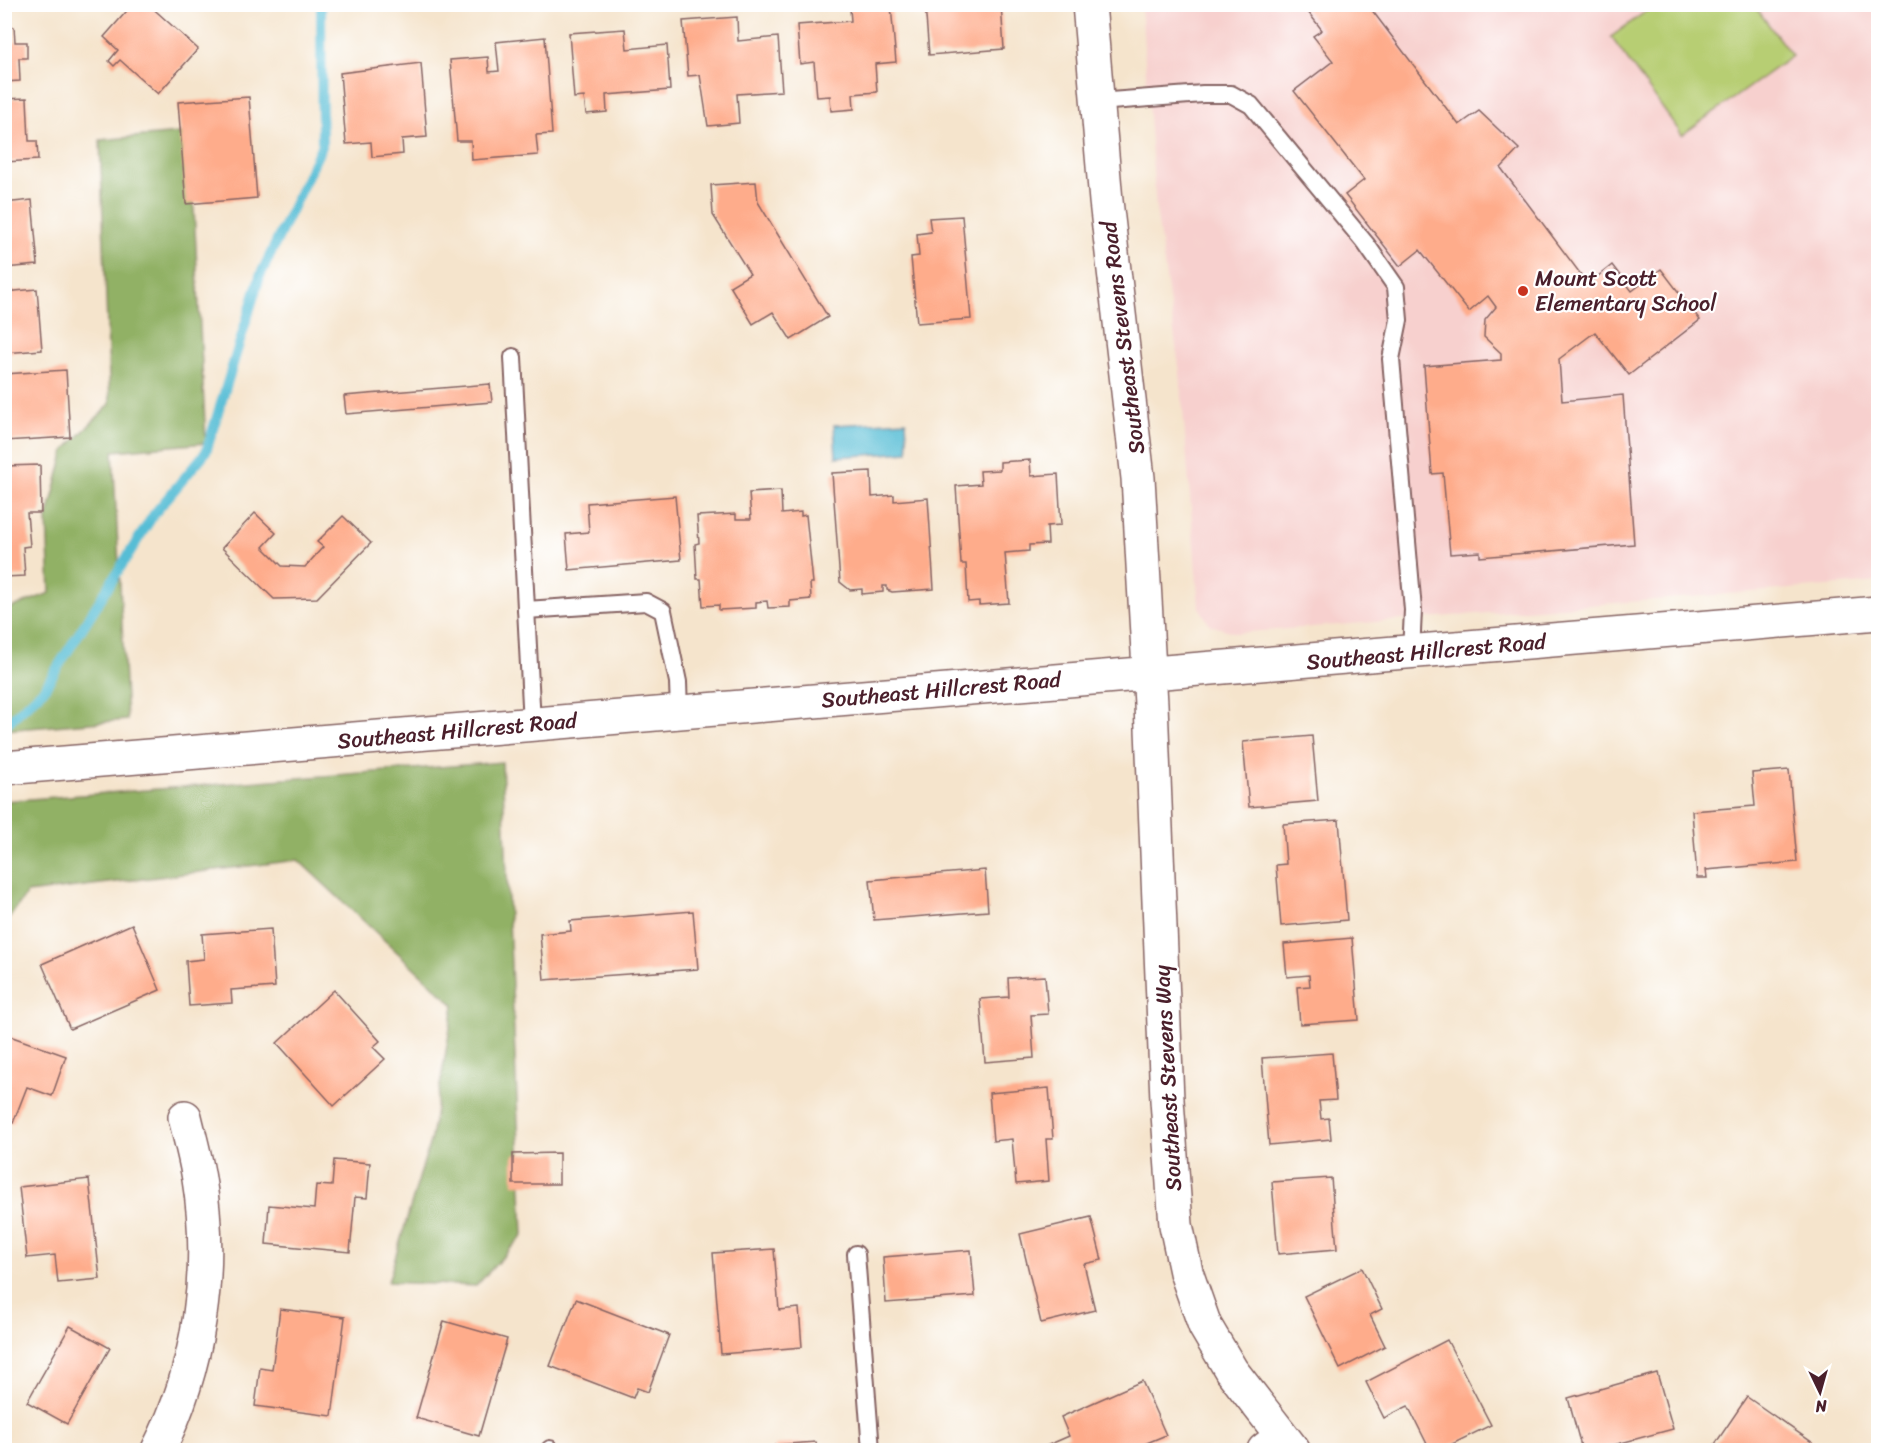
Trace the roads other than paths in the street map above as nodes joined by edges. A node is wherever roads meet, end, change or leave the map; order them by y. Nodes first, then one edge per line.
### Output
1 (1089, 4) edge
2 (1097, 102) junction
3 (513, 357) dead end
4 (526, 610) junction
5 (1878, 613) edge
6 (1411, 653) junction
7 (1149, 672) junction
8 (679, 711) junction
9 (532, 723) junction
10 (4, 768) edge
11 (185, 1117) dead end
12 (856, 1254) dead end
13 (1279, 1446) edge
14 (158, 1450) edge
15 (871, 1450) edge

1 - 2 street, Southeast Stevens Road
2 - 6 lane
2 - 7 street, Southeast Stevens Road
3 - 4 lane
4 - 8 lane
4 - 9 lane
5 - 6 street, Southeast Hillcrest Road
6 - 7 street, Southeast Hillcrest Road
7 - 8 street, Southeast Hillcrest Road
7 - 13 street, Southeast Stevens Way
8 - 9 street, Southeast Hillcrest Road
9 - 10 street, Southeast Hillcrest Road
11 - 14 street
12 - 15 lane

